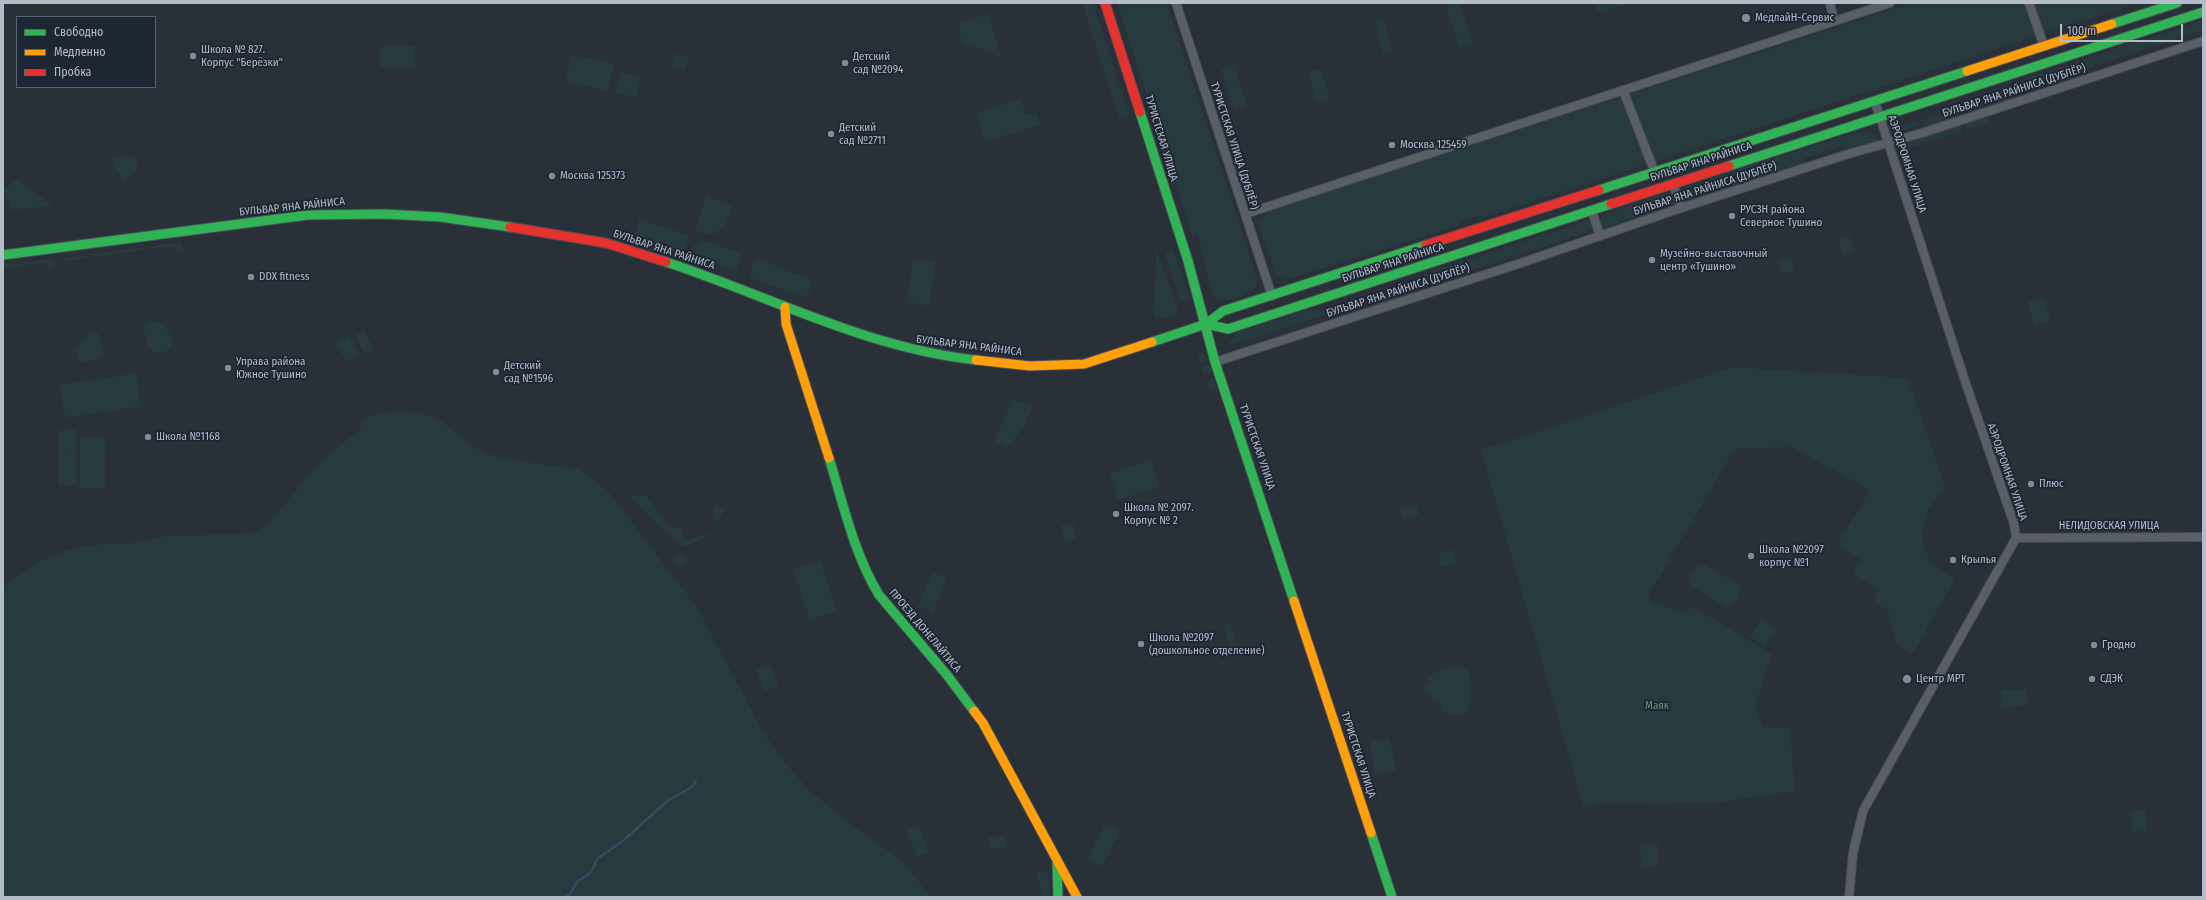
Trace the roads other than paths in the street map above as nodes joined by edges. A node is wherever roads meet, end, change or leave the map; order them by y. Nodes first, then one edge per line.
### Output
1 (1105, 3) edge
2 (1176, 3) edge
3 (1830, 3) edge
4 (1890, 3) edge
5 (2029, 3) edge
6 (2177, 3) edge
7 (2203, 12) edge
8 (1834, 21) junction
9 (2203, 41) edge
10 (2044, 46) junction
11 (1623, 90) junction
12 (1875, 102) junction
13 (1880, 116) junction
14 (1889, 143) junction
15 (1655, 173) junction
16 (1673, 184) junction
17 (1681, 208) junction
18 (1592, 211) junction
19 (1245, 214) junction
20 (1600, 236) junction
21 (3, 255) edge
22 (1272, 296) junction
23 (785, 307) junction
24 (1206, 324) junction
25 (1215, 362) junction
26 (2203, 537) edge
27 (2016, 538) junction
28 (1057, 862) junction
29 (1058, 897) edge
30 (1077, 897) edge
31 (1392, 897) edge
32 (1849, 897) edge

1 - 24 main road, ТУРИСТСКАЯ УЛИЦА
2 - 19 street, ТУРИСТСКАЯ УЛИЦА (ДУБЛЁР)
3 - 8 street
4 - 8 street
5 - 10 street
6 - 10 main road, БУЛЬВАР ЯНА РАЙНИСА
7 - 13 main road, БУЛЬВАР ЯНА РАЙНИСА
8 - 11 street
9 - 14 street, БУЛЬВАР ЯНА РАЙНИСА (ДУБЛЁР)
10 - 12 main road, БУЛЬВАР ЯНА РАЙНИСА
11 - 15 street
11 - 19 street
12 - 13 street, АЭРОДРОМНАЯ УЛИЦА
12 - 15 main road, БУЛЬВАР ЯНА РАЙНИСА
13 - 14 street, АЭРОДРОМНАЯ УЛИЦА
13 - 16 main road, БУЛЬВАР ЯНА РАЙНИСА
14 - 17 street, БУЛЬВАР ЯНА РАЙНИСА (ДУБЛЁР)
14 - 27 street, АЭРОДРОМНАЯ УЛИЦА
15 - 22 main road, БУЛЬВАР ЯНА РАЙНИСА
16 - 17 street
16 - 18 main road, БУЛЬВАР ЯНА РАЙНИСА
17 - 20 street, БУЛЬВАР ЯНА РАЙНИСА (ДУБЛЁР)
18 - 20 street
18 - 24 main road, БУЛЬВАР ЯНА РАЙНИСА
19 - 22 street, ТУРИСТСКАЯ УЛИЦА (ДУБЛЁР)
20 - 25 street, БУЛЬВАР ЯНА РАЙНИСА (ДУБЛЁР)
21 - 23 main road, БУЛЬВАР ЯНА РАЙНИСА
22 - 24 main road, БУЛЬВАР ЯНА РАЙНИСА
23 - 24 main road, БУЛЬВАР ЯНА РАЙНИСА
23 - 28 main road, ПРОЕЗД ДОНЕЛАЙТИСА
24 - 25 main road, ТУРИСТСКАЯ УЛИЦА
25 - 31 main road, ТУРИСТСКАЯ УЛИЦА
26 - 27 street, НЕЛИДОВСКАЯ УЛИЦА
27 - 32 street, АЭРОДРОМНАЯ УЛИЦА
28 - 29 main road, ПРОЕЗД ДОНЕЛАЙТИСА
28 - 30 main road, ПРОЕЗД ДОНЕЛАЙТИСА

